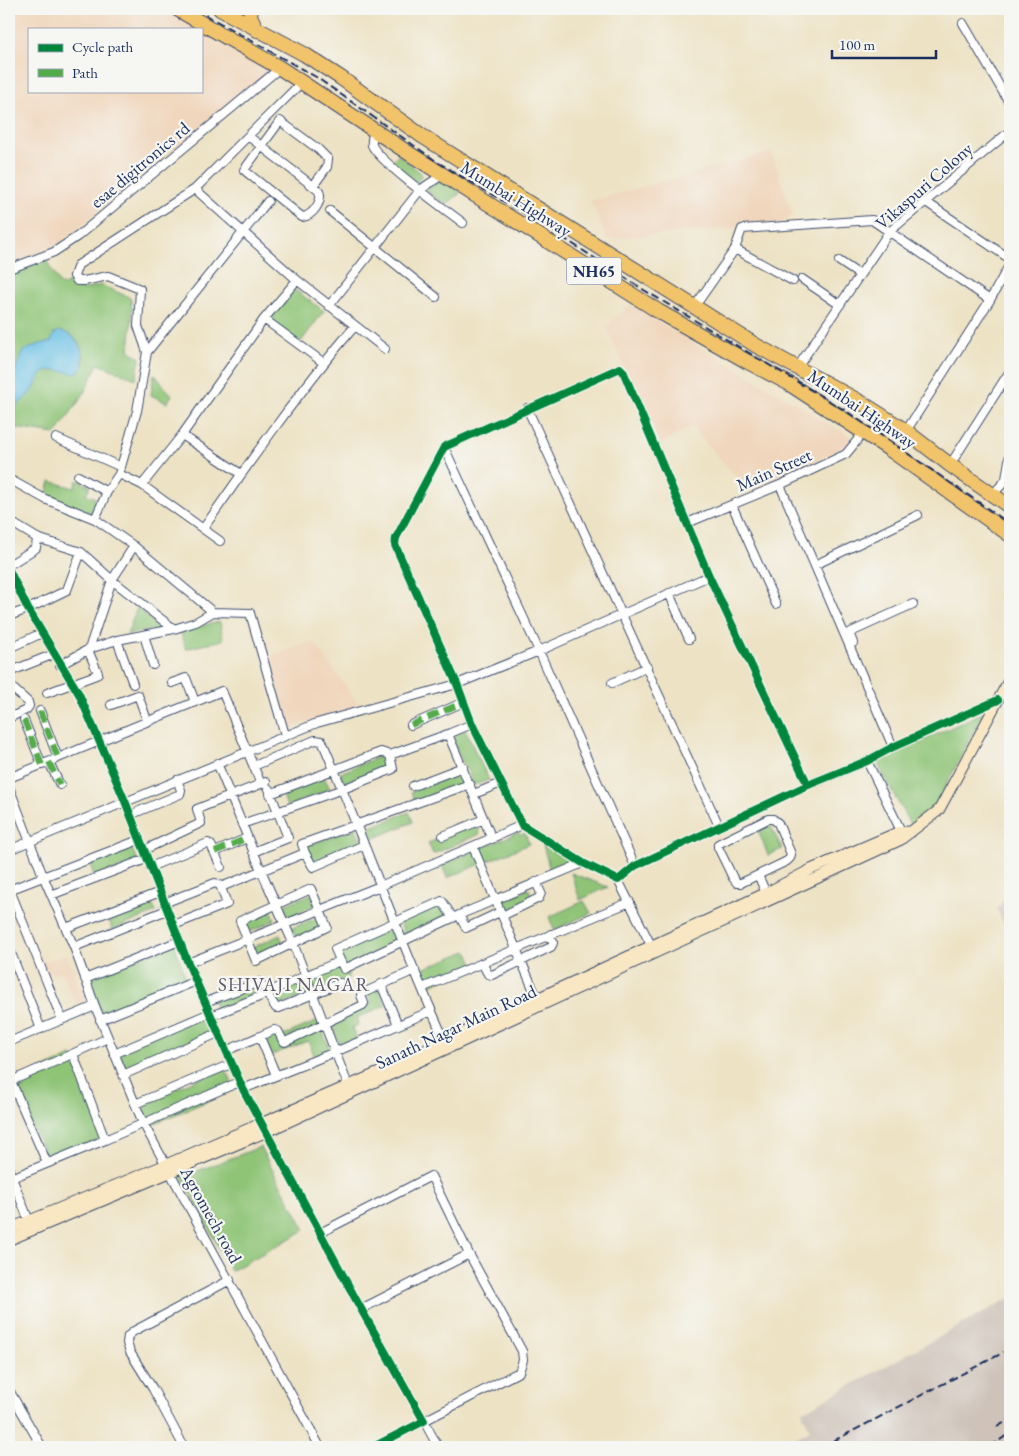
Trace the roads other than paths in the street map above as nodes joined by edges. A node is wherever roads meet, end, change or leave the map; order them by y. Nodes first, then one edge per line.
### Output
1 (177, 9) edge
2 (251, 9) edge
3 (228, 10) edge
4 (963, 23) dead end
5 (257, 30) junction
6 (280, 68) junction
7 (302, 82) junction
8 (1010, 104) edge
9 (270, 114) junction
10 (280, 121) junction
11 (374, 130) junction
12 (1010, 131) edge
13 (248, 136) junction
14 (261, 147) junction
15 (442, 175) junction
16 (313, 186) junction
17 (195, 190) junction
18 (420, 190) junction
19 (268, 201) dead end
20 (926, 202) junction
21 (330, 211) dead end
22 (549, 215) junction
23 (463, 223) dead end
24 (890, 232) junction
25 (243, 233) junction
26 (537, 235) junction
27 (374, 247) junction
28 (735, 249) junction
29 (839, 261) dead end
30 (1010, 264) edge
31 (9, 269) edge
32 (860, 275) junction
33 (297, 280) junction
34 (802, 280) dead end
35 (793, 281) dead end
36 (436, 297) dead end
37 (990, 300) junction
38 (840, 304) junction
39 (328, 306) junction
40 (695, 306) junction
41 (264, 319) junction
42 (355, 326) junction
43 (757, 346) junction
44 (384, 349) dead end
45 (147, 352) junction
46 (748, 362) junction
47 (324, 363) junction
48 (796, 368) junction
49 (1010, 371) edge
50 (527, 408) junction
51 (906, 431) junction
52 (864, 432) junction
53 (182, 435) junction
54 (56, 438) dead end
55 (444, 446) junction
56 (1010, 454) edge
57 (950, 465) junction
58 (120, 471) junction
59 (241, 474) junction
60 (78, 476) dead end
61 (1008, 478) edge
62 (9, 479) edge
63 (142, 485) junction
64 (780, 485) junction
65 (107, 492) junction
66 (992, 494) junction
67 (732, 505) junction
68 (1010, 507) edge
69 (918, 515) dead end
70 (95, 519) junction
71 (9, 522) edge
72 (687, 523) junction
73 (203, 529) junction
74 (1010, 535) edge
75 (37, 538) junction
76 (220, 541) dead end
77 (134, 546) junction
78 (81, 552) junction
79 (9, 565) edge
80 (815, 565) junction
81 (9, 570) edge
82 (709, 576) junction
83 (112, 580) junction
84 (12, 587) edge
85 (669, 593) junction
86 (776, 604) dead end
87 (913, 604) dead end
88 (28, 609) junction
89 (213, 612) junction
90 (623, 614) junction
91 (9, 616) edge
92 (174, 629) junction
93 (42, 633) junction
94 (144, 635) junction
95 (689, 639) dead end
96 (117, 640) junction
97 (9, 648) edge
98 (854, 648) junction
99 (88, 650) junction
100 (539, 651) junction
101 (54, 654) junction
102 (60, 665) junction
103 (153, 665) dead end
104 (647, 667) junction
105 (9, 672) edge
106 (1010, 678) edge
107 (172, 683) dead end
108 (612, 683) dead end
109 (72, 684) junction
110 (133, 684) dead end
111 (457, 684) junction
112 (9, 685) edge
113 (47, 693) dead end
114 (998, 700) junction
115 (195, 702) junction
116 (464, 702) junction
117 (111, 705) dead end
118 (40, 711) dead end
119 (9, 718) edge
120 (24, 720) dead end
121 (148, 720) junction
122 (472, 724) junction
123 (411, 726) dead end
124 (448, 734) junction
125 (285, 735) junction
126 (99, 742) junction
127 (893, 747) junction
128 (248, 750) junction
129 (390, 755) junction
130 (58, 758) junction
131 (868, 761) junction
132 (46, 763) junction
133 (217, 763) junction
134 (256, 765) junction
135 (463, 767) junction
136 (334, 769) junction
137 (9, 778) edge
138 (177, 780) junction
139 (264, 783) junction
140 (501, 783) junction
141 (470, 784) junction
142 (60, 785) dead end
143 (808, 785) junction
144 (413, 786) dead end
145 (9, 788) edge
146 (343, 789) junction
147 (270, 794) junction
148 (474, 794) junction
149 (231, 796) junction
150 (125, 801) junction
151 (277, 811) junction
152 (130, 815) junction
153 (484, 819) junction
154 (242, 824) junction
155 (357, 824) junction
156 (522, 825) junction
157 (720, 826) junction
158 (906, 831) junction
159 (443, 836) dead end
160 (247, 838) junction
161 (492, 839) junction
162 (139, 840) junction
163 (29, 841) junction
164 (364, 845) junction
165 (473, 847) junction
166 (9, 850) edge
167 (144, 850) junction
168 (214, 852) junction
169 (253, 852) junction
170 (305, 853) junction
171 (148, 863) junction
172 (583, 863) junction
173 (635, 866) junction
174 (220, 868) dead end
175 (261, 870) junction
176 (758, 875) junction
177 (43, 876) junction
178 (618, 880) junction
179 (536, 882) junction
180 (380, 886) junction
181 (221, 887) junction
182 (9, 890) edge
183 (160, 892) junction
184 (766, 893) junction
185 (51, 895) junction
186 (495, 900) junction
187 (630, 902) junction
188 (276, 904) junction
189 (165, 906) junction
190 (320, 910) junction
191 (501, 914) junction
192 (456, 916) junction
193 (394, 922) junction
194 (285, 924) junction
195 (174, 925) junction
196 (66, 928) junction
197 (551, 934) junction
198 (248, 940) junction
199 (403, 942) junction
200 (180, 943) junction
201 (293, 943) junction
202 (74, 947) junction
203 (9, 948) edge
204 (517, 948) junction
205 (654, 950) junction
206 (340, 961) junction
207 (522, 961) junction
208 (482, 963) junction
209 (188, 964) junction
210 (415, 970) junction
211 (306, 975) junction
212 (85, 979) junction
213 (196, 981) junction
214 (340, 983) dead end
215 (381, 984) junction
216 (422, 988) junction
217 (266, 992) junction
218 (314, 994) junction
219 (537, 998) junction
220 (204, 1002) junction
221 (95, 1006) junction
222 (431, 1011) junction
223 (210, 1014) junction
224 (62, 1020) junction
225 (100, 1020) junction
226 (324, 1023) junction
227 (398, 1026) junction
228 (41, 1029) junction
229 (218, 1033) junction
230 (260, 1036) junction
231 (108, 1038) junction
232 (445, 1041) junction
233 (9, 1042) edge
234 (226, 1051) junction
235 (335, 1052) junction
236 (73, 1054) junction
237 (114, 1054) junction
238 (231, 1064) junction
239 (276, 1075) junction
240 (123, 1076) junction
241 (10, 1081) edge
242 (241, 1085) junction
243 (348, 1085) junction
244 (135, 1104) junction
245 (144, 1123) junction
246 (263, 1128) junction
247 (105, 1140) junction
248 (46, 1163) junction
249 (168, 1169) junction
250 (10, 1175) edge
251 (29, 1221) junction
252 (9, 1229) edge
253 (320, 1233) junction
254 (9, 1240) edge
255 (469, 1254) junction
256 (230, 1280) junction
257 (361, 1309) junction
258 (9, 1390) edge
259 (424, 1421) junction
260 (42, 1447) edge
261 (184, 1447) edge
262 (320, 1447) edge
263 (372, 1447) edge
264 (438, 1447) edge

1 - 6 highway, Mumbai Highway / NH65
2 - 5 highway
3 - 5 highway, Mumbai Highway / NH65
4 - 8 street
5 - 22 highway, Mumbai Highway / NH65
6 - 7 highway, Mumbai Highway / NH65
6 - 31 street, esae digitronics rd
7 - 9 street
7 - 11 highway, Mumbai Highway / NH65
9 - 10 street
9 - 13 street
10 - 14 street
10 - 16 street
11 - 15 highway, Mumbai Highway / NH65
11 - 18 street
12 - 20 street, Vikaspuri Colony
13 - 14 street
13 - 17 street
14 - 16 street
14 - 16 street
15 - 18 street
15 - 26 highway, Mumbai Highway / NH65
17 - 25 street
17 - 45 street
18 - 23 street
18 - 27 street
19 - 25 street
20 - 24 street, Vikaspuri Colony
20 - 30 street
21 - 27 street
22 - 26 highway
22 - 40 highway, Mumbai Highway / NH65
24 - 28 street
24 - 32 street, Vikaspuri Colony
24 - 37 street
25 - 33 street
25 - 45 street
26 - 46 highway, Mumbai Highway / NH65
27 - 36 street
27 - 39 street
28 - 35 street
28 - 40 street
29 - 32 street
30 - 37 street
32 - 38 street, Vikaspuri Colony
33 - 39 street
33 - 41 street
34 - 38 street
37 - 51 street
38 - 48 street, Vikaspuri Colony
39 - 42 street
40 - 43 highway, Mumbai Highway / NH65
41 - 47 street
41 - 53 street
42 - 44 street
42 - 47 street
43 - 46 highway
43 - 48 highway, Mumbai Highway / NH65
45 - 58 street
46 - 52 highway, Mumbai Highway / NH65
47 - 59 street
48 - 51 highway, Mumbai Highway / NH65
49 - 57 street
50 - 55 street
50 - 72 street
50 - 90 street
51 - 57 highway, Mumbai Highway / NH65
52 - 64 street, Main Street
52 - 74 highway, Mumbai Highway / NH65
53 - 59 street
53 - 63 street
54 - 58 street
55 - 100 street
55 - 111 street
56 - 61 street
57 - 66 highway, Mumbai Highway / NH65
58 - 63 street
58 - 65 street
59 - 73 street
60 - 65 street
61 - 66 street
62 - 70 street
63 - 73 street
64 - 67 street, Main Street
64 - 80 street
65 - 70 street
66 - 68 highway, Mumbai Highway / NH65
67 - 72 street, Main Street
67 - 86 street
69 - 80 street
70 - 77 street
71 - 75 street
72 - 82 street
73 - 76 street
75 - 78 street
75 - 79 street
77 - 83 street
77 - 89 street
78 - 83 street
78 - 88 street
80 - 98 street
81 - 84 street
82 - 85 street
82 - 143 street
83 - 92 street
83 - 99 street
84 - 88 street
85 - 90 street
85 - 95 street
87 - 98 street
88 - 91 street
88 - 93 street
89 - 92 street
89 - 125 street
90 - 100 street
90 - 104 street
92 - 94 street
93 - 97 street
93 - 101 street
94 - 96 street
94 - 103 street
96 - 99 street
96 - 110 street
98 - 127 street
99 - 102 street
99 - 109 street
100 - 111 street
100 - 173 street
101 - 102 street
101 - 105 street
102 - 109 street
104 - 108 street
104 - 157 street
106 - 114 street
107 - 115 street
109 - 113 street
109 - 126 street
111 - 116 street
111 - 125 street
112 - 119 street
114 - 127 street
114 - 158 street
115 - 121 street
115 - 128 street
116 - 122 street
116 - 123 street
117 - 121 street
118 - 130 street
120 - 132 street
121 - 126 street
122 - 124 street
122 - 140 street
124 - 129 street
124 - 135 street
125 - 128 street
126 - 130 street
126 - 150 street
127 - 131 street
128 - 133 street
128 - 134 street
129 - 136 street
129 - 146 street
130 - 132 street
131 - 143 street
131 - 158 street
132 - 137 street
132 - 142 street
133 - 138 street
133 - 149 street
134 - 136 street
134 - 139 street
135 - 141 street
135 - 144 street
136 - 146 street
136 - 147 street
138 - 150 street
138 - 152 street
139 - 147 street
139 - 149 street
140 - 148 street
140 - 156 street
141 - 148 street
141 - 155 street
143 - 157 street
145 - 163 street, Agromech road
146 - 151 street
146 - 155 street
147 - 151 street
148 - 153 street
149 - 154 street
149 - 167 street
150 - 152 street
150 - 163 street
151 - 154 street
151 - 169 street
152 - 162 street
153 - 159 street
153 - 161 street
154 - 160 street
155 - 164 street
155 - 170 street
156 - 161 street
156 - 172 street
157 - 173 street
158 - 184 street
158 - 205 street, Sanath Nagar Main Road
160 - 168 street
160 - 169 street
161 - 165 street
162 - 167 street
162 - 177 street
163 - 166 street
163 - 177 street, Agromech road
164 - 170 street
164 - 180 street
165 - 180 street
165 - 186 street
167 - 171 street
168 - 171 street
168 - 174 street
169 - 175 street
170 - 175 street
171 - 183 street
171 - 185 street
172 - 178 street
172 - 179 street
173 - 178 street
175 - 181 street
175 - 188 street
176 - 176 street
176 - 184 street
177 - 182 street
177 - 185 street, Agromech road
178 - 187 street
179 - 186 street
179 - 191 street
180 - 190 street
180 - 193 street
181 - 189 street
181 - 195 street
182 - 224 street
183 - 189 street
183 - 196 street
184 - 205 street
185 - 196 street, Agromech road
186 - 191 street
186 - 192 street
187 - 197 street
187 - 205 street
188 - 190 street
188 - 194 street
188 - 198 street
189 - 195 street
189 - 202 street
190 - 194 street
190 - 201 street
191 - 192 street
191 - 204 street
192 - 193 street
192 - 199 street
193 - 199 street
193 - 206 street
194 - 198 street
194 - 201 street
195 - 200 street
196 - 202 street, Agromech road
197 - 204 street
197 - 207 street
198 - 201 street
198 - 209 street
199 - 206 street
199 - 210 street
200 - 209 street
200 - 212 street
201 - 211 street
202 - 212 street, Agromech road
203 - 228 street
204 - 207 street
204 - 208 street
205 - 219 street
205 - 246 street, Sanath Nagar Main Road
206 - 211 street
207 - 208 street
207 - 219 street
208 - 216 street
209 - 213 street
210 - 215 street
210 - 216 street
211 - 217 street
211 - 218 street
212 - 221 street, Agromech road
213 - 220 street
213 - 225 street
214 - 218 street
215 - 226 street
215 - 227 street
216 - 222 street
217 - 218 street
217 - 220 street
217 - 223 street
218 - 226 street
219 - 232 street
220 - 223 street
221 - 224 street
221 - 225 street, Agromech road
222 - 227 street
222 - 232 street
223 - 229 street
223 - 237 street
224 - 228 street
225 - 231 street, Agromech road
226 - 230 street
226 - 235 street
227 - 235 street
228 - 233 street
229 - 234 street
229 - 240 street
230 - 234 street
230 - 239 street
231 - 236 street
231 - 237 street, Agromech road
232 - 243 street
234 - 238 street
235 - 239 street
235 - 243 street
236 - 241 street
236 - 247 street
237 - 240 street, Agromech road
238 - 242 street
238 - 244 street
239 - 242 street
240 - 244 street, Agromech road
241 - 248 street
242 - 245 street
242 - 246 street
243 - 246 street
244 - 245 street, Agromech road
245 - 247 street
245 - 249 street, Agromech road
246 - 249 street, Sanath Nagar Main Road
246 - 253 street
247 - 248 street
248 - 250 street
249 - 251 street, Sanath Nagar Main Road
249 - 254 street, Sanath Nagar Main Road
249 - 256 street, Agromech road
250 - 251 street
251 - 252 street, Sanath Nagar Main Road
253 - 255 street
253 - 257 street
255 - 257 street
255 - 259 street
256 - 261 street
256 - 262 street, Agromech road
257 - 259 street
258 - 260 street
259 - 263 street
259 - 264 street

